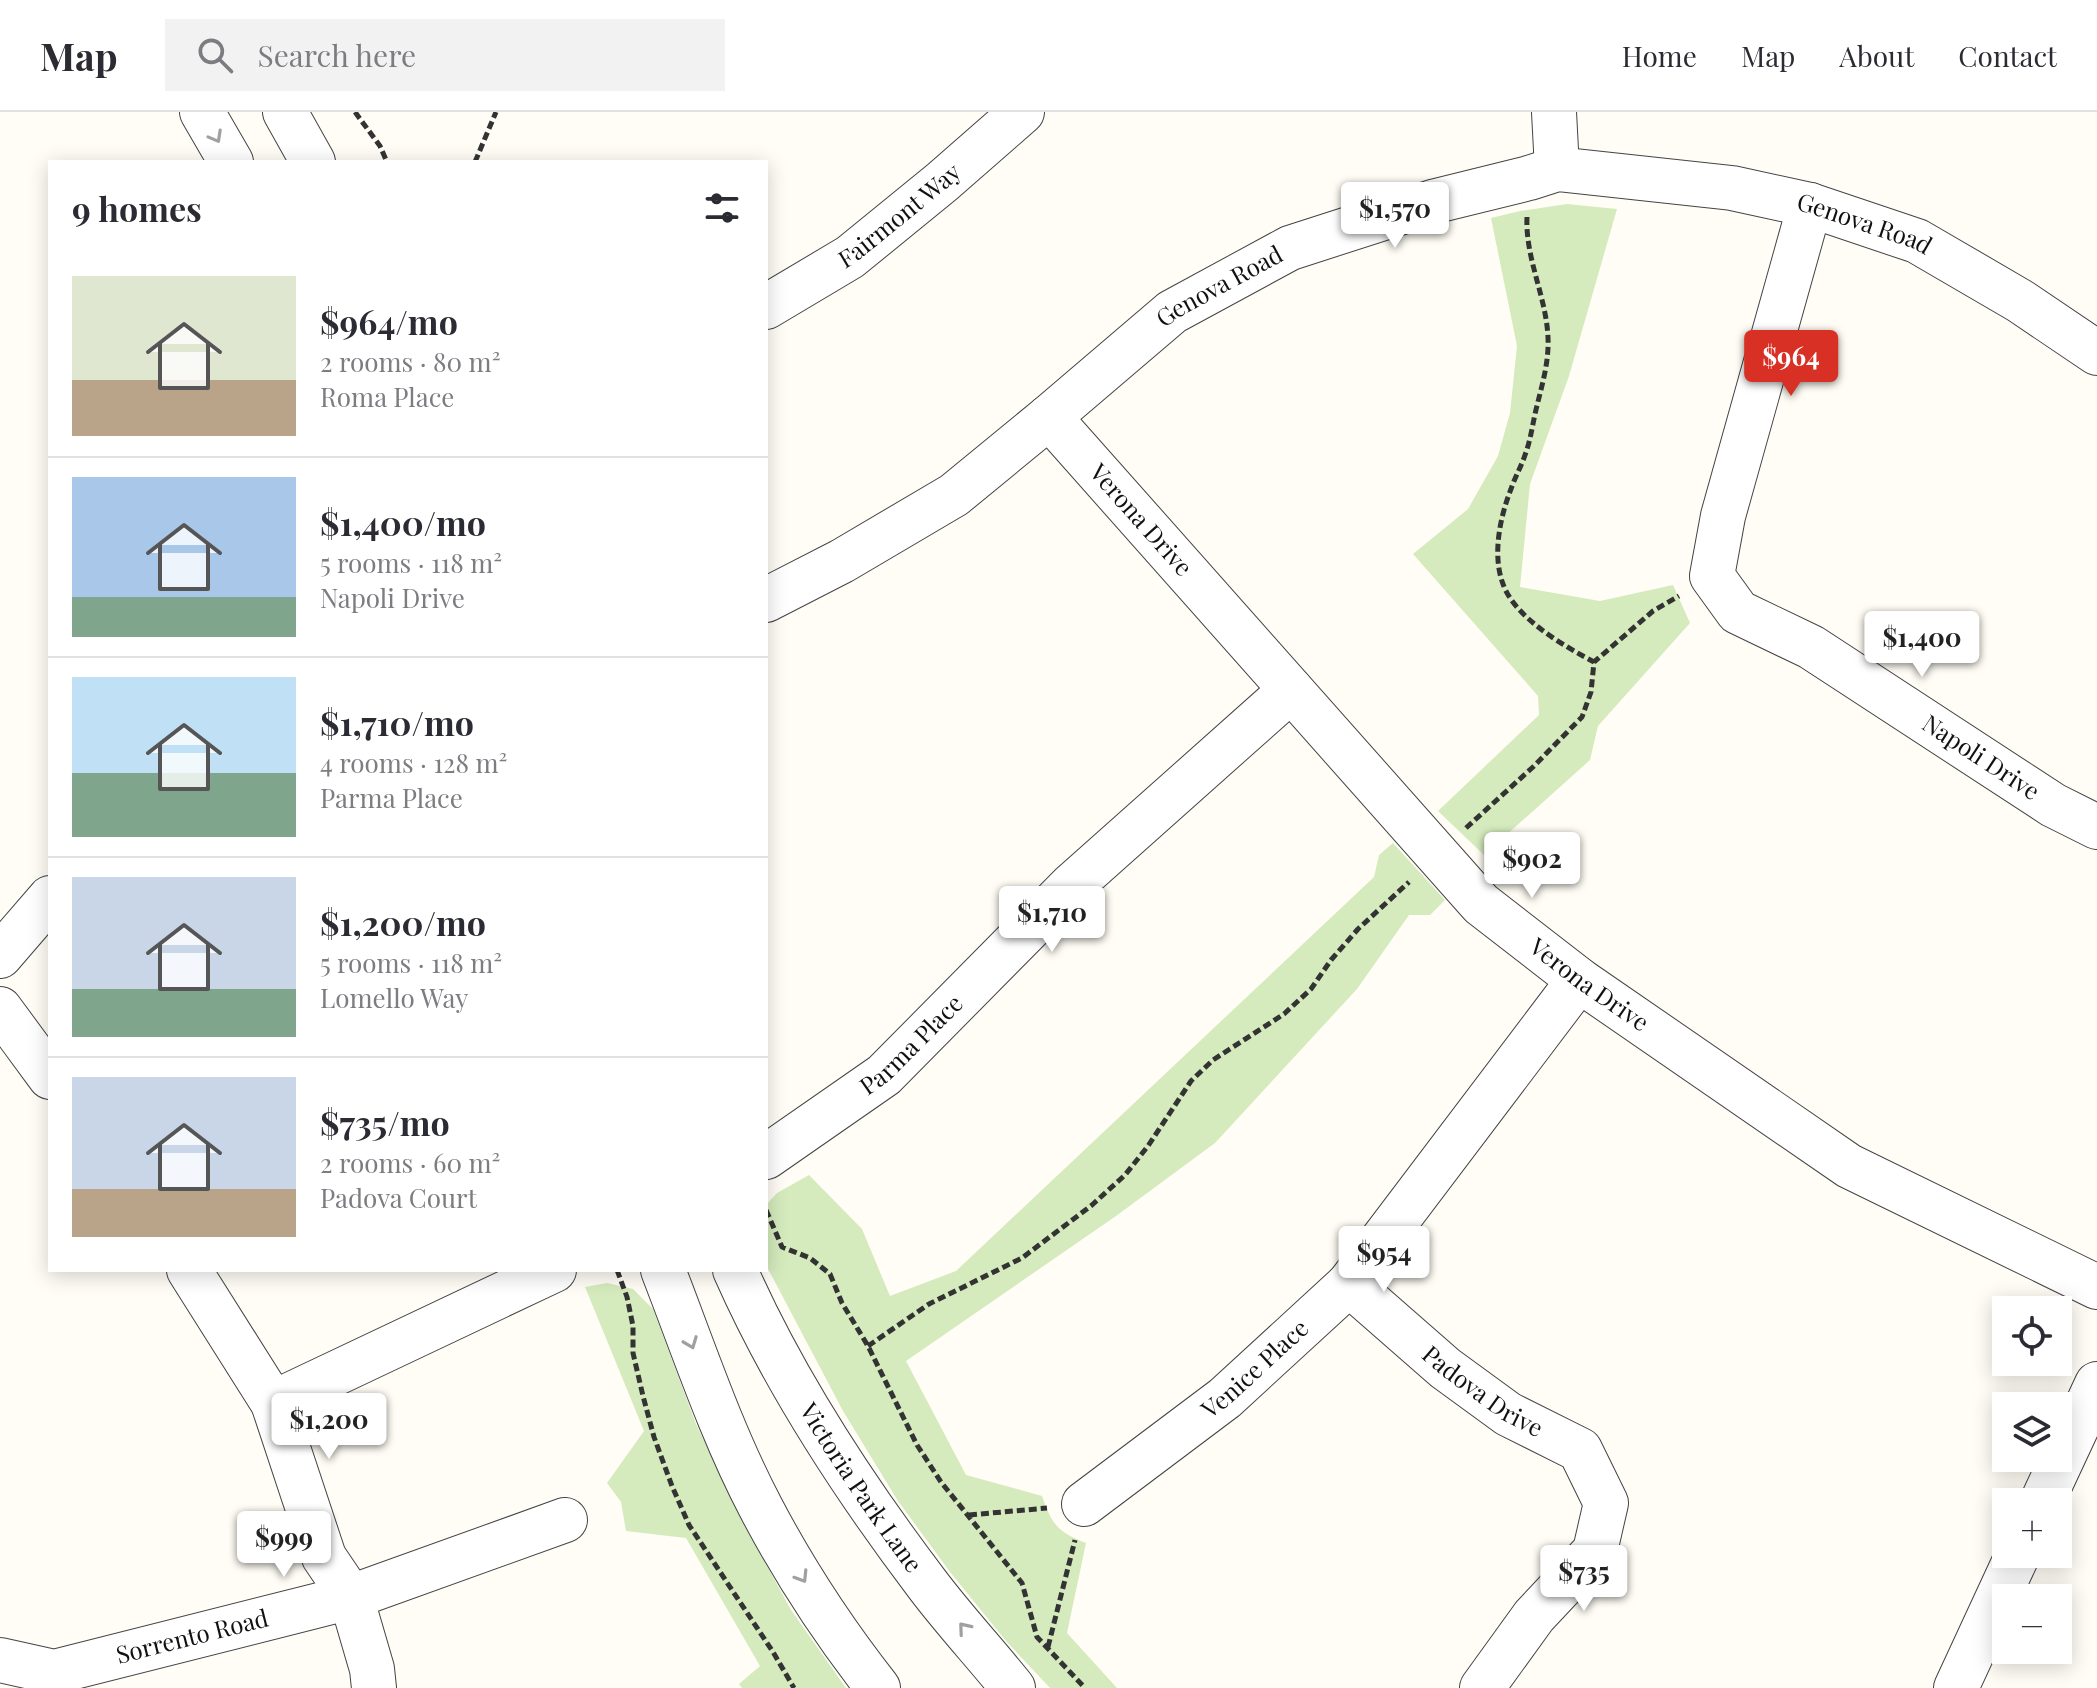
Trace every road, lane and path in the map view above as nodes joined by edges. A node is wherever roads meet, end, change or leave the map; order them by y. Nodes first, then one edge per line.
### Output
1 (202, 112) edge
2 (285, 112) edge
3 (355, 112) edge
4 (496, 112) edge
5 (1022, 112) edge
6 (1554, 112) edge
7 (230, 160) edge
8 (312, 160) edge
9 (386, 160) edge
10 (476, 160) edge
11 (1543, 174) junction
12 (1810, 205) junction
13 (768, 306) edge
14 (2097, 353) edge
15 (1049, 417) junction
16 (1712, 576) junction
17 (768, 599) edge
18 (1594, 662) junction
19 (1291, 690) junction
20 (2097, 827) edge
21 (1438, 854) junction
22 (48, 900) edge
23 (0, 956) edge
24 (1579, 980) junction
25 (0, 1009) edge
26 (48, 1074) edge
27 (768, 1156) edge
28 (768, 1215) edge
29 (190, 1272) edge
30 (550, 1272) edge
31 (618, 1272) edge
32 (664, 1272) edge
33 (736, 1272) edge
34 (1349, 1284) junction
35 (2097, 1287) edge
36 (868, 1346) junction
37 (2097, 1384) edge
38 (273, 1403) junction
39 (2049, 1488) edge
40 (1084, 1504) junction
41 (969, 1515) junction
42 (565, 1520) dead end
43 (2012, 1568) edge
44 (351, 1597) junction
45 (1048, 1648) junction
46 (0, 1660) edge
47 (54, 1680) edge
48 (374, 1688) edge
49 (794, 1688) edge
50 (878, 1688) edge
51 (1013, 1688) edge
52 (1085, 1688) edge
53 (1482, 1688) edge
54 (1956, 1688) edge

1 -> 7 street
2 - 8 street
3 - 9 path
4 - 10 path
5 - 13 street, Fairmont Way
6 - 11 street
11 - 12 street, Genova Road
11 - 15 street, Genova Road
11 - 18 path
12 - 14 street, Genova Road
12 - 16 street
15 - 17 street, Genova Road
15 - 19 street, Verona Drive
16 - 18 path
16 - 20 street, Napoli Drive
18 - 21 path
19 - 21 street, Verona Drive
19 - 27 street, Parma Place
21 - 24 street, Verona Drive
21 - 36 path
22 - 23 street
24 - 34 street, Venice Place
24 - 35 street, Verona Drive
25 - 26 street
28 - 36 path
29 - 38 street
30 - 38 street
31 - 49 path
32 -> 50 street
51 -> 33 street, Victoria Park Lane
34 - 40 street, Venice Place
34 - 53 street, Padova Drive
36 - 41 path
37 - 39 street
38 - 44 street
40 - 41 path
40 - 45 path
41 - 45 path
42 - 44 street, Sorrento Road
43 - 54 street
44 - 47 street, Sorrento Road
44 - 48 street
45 - 52 path
46 - 47 street, Sorrento Road

